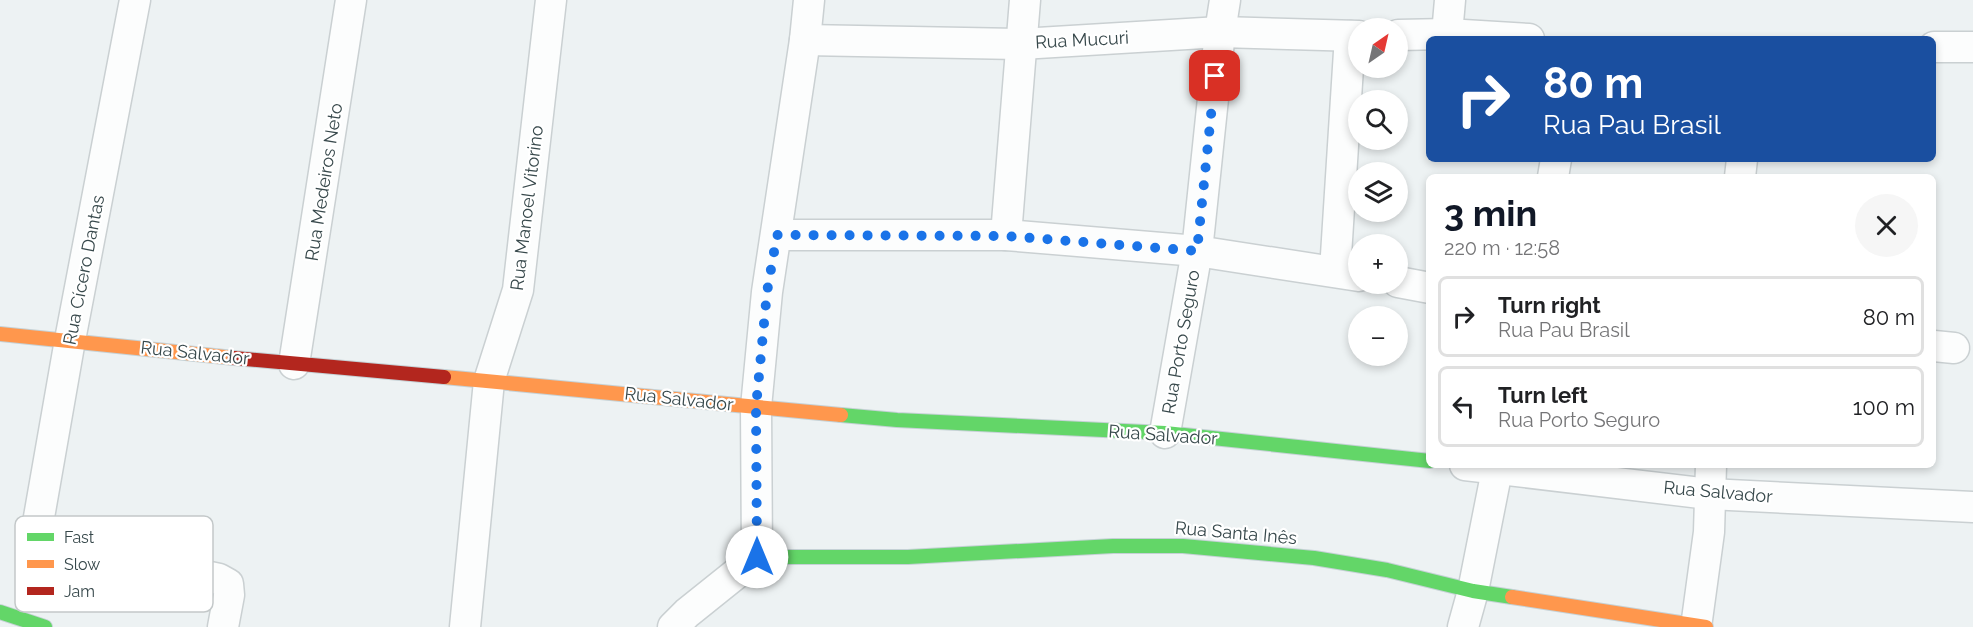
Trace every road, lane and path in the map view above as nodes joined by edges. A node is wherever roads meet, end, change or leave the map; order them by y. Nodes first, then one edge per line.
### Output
1 (135, 0) edge
2 (351, 0) edge
3 (552, 0) edge
4 (808, 0) edge
5 (1025, 0) edge
6 (1225, 0) edge
7 (1450, 0) edge
8 (1220, 32) junction
9 (1447, 34) junction
10 (1408, 35) edge
11 (1348, 36) edge
12 (1480, 36) edge
13 (805, 40) junction
14 (1021, 44) junction
15 (1936, 47) edge
16 (1973, 47) edge
17 (1353, 78) edge
18 (777, 235) junction
19 (1006, 236) junction
20 (1197, 251) junction
21 (1347, 273) edge
22 (1408, 284) edge
23 (1426, 287) edge
24 (0, 334) edge
25 (70, 340) junction
26 (294, 364) junction
27 (489, 381) junction
28 (756, 407) junction
29 (1165, 433) junction
30 (1426, 461) edge
31 (1498, 468) edge
32 (1516, 468) edge
33 (1710, 479) edge
34 (1973, 507) edge
35 (38, 516) edge
36 (757, 557) junction
37 (213, 578) edge
38 (1473, 591) junction
39 (0, 612) edge
40 (1699, 626) edge
41 (45, 627) edge
42 (223, 627) edge
43 (465, 627) edge
44 (673, 627) edge
45 (1463, 627) edge

1 - 25 street, Rua Cícero Dantas
2 - 26 street, Rua Medeiros Neto
3 - 27 street, Rua Manoel Vitorino
4 - 13 street
5 - 14 street
6 - 8 street, Rua Porto Seguro
7 - 9 street
8 - 11 street, Rua Mucuri
8 - 14 street, Rua Mucuri
8 - 20 street, Rua Porto Seguro
9 - 10 street
9 - 12 street
13 - 14 street, Rua Mucuri
13 - 18 street
14 - 19 street
15 - 16 street
17 - 21 street
18 - 19 street
18 - 28 street
19 - 20 street
20 - 21 street
20 - 29 street, Rua Porto Seguro
22 - 23 street
24 - 25 street, Rua Salvador
25 - 26 street, Rua Salvador
25 - 35 street, Rua Cícero Dantas
26 - 27 street, Rua Salvador
27 - 28 street, Rua Salvador
27 - 43 street, Rua Manoel Vitorino
28 - 29 street, Rua Salvador
28 - 36 street
29 - 30 street, Rua Salvador
31 - 38 street
32 - 33 street, Rua Salvador
33 - 34 street, Rua Salvador
33 - 40 street
36 - 38 street, Rua Santa Inês
36 - 44 street
37 - 42 street, Rua Cícero Dantas
38 - 40 street, Rua Santa Inês
38 - 45 street
39 - 41 street

